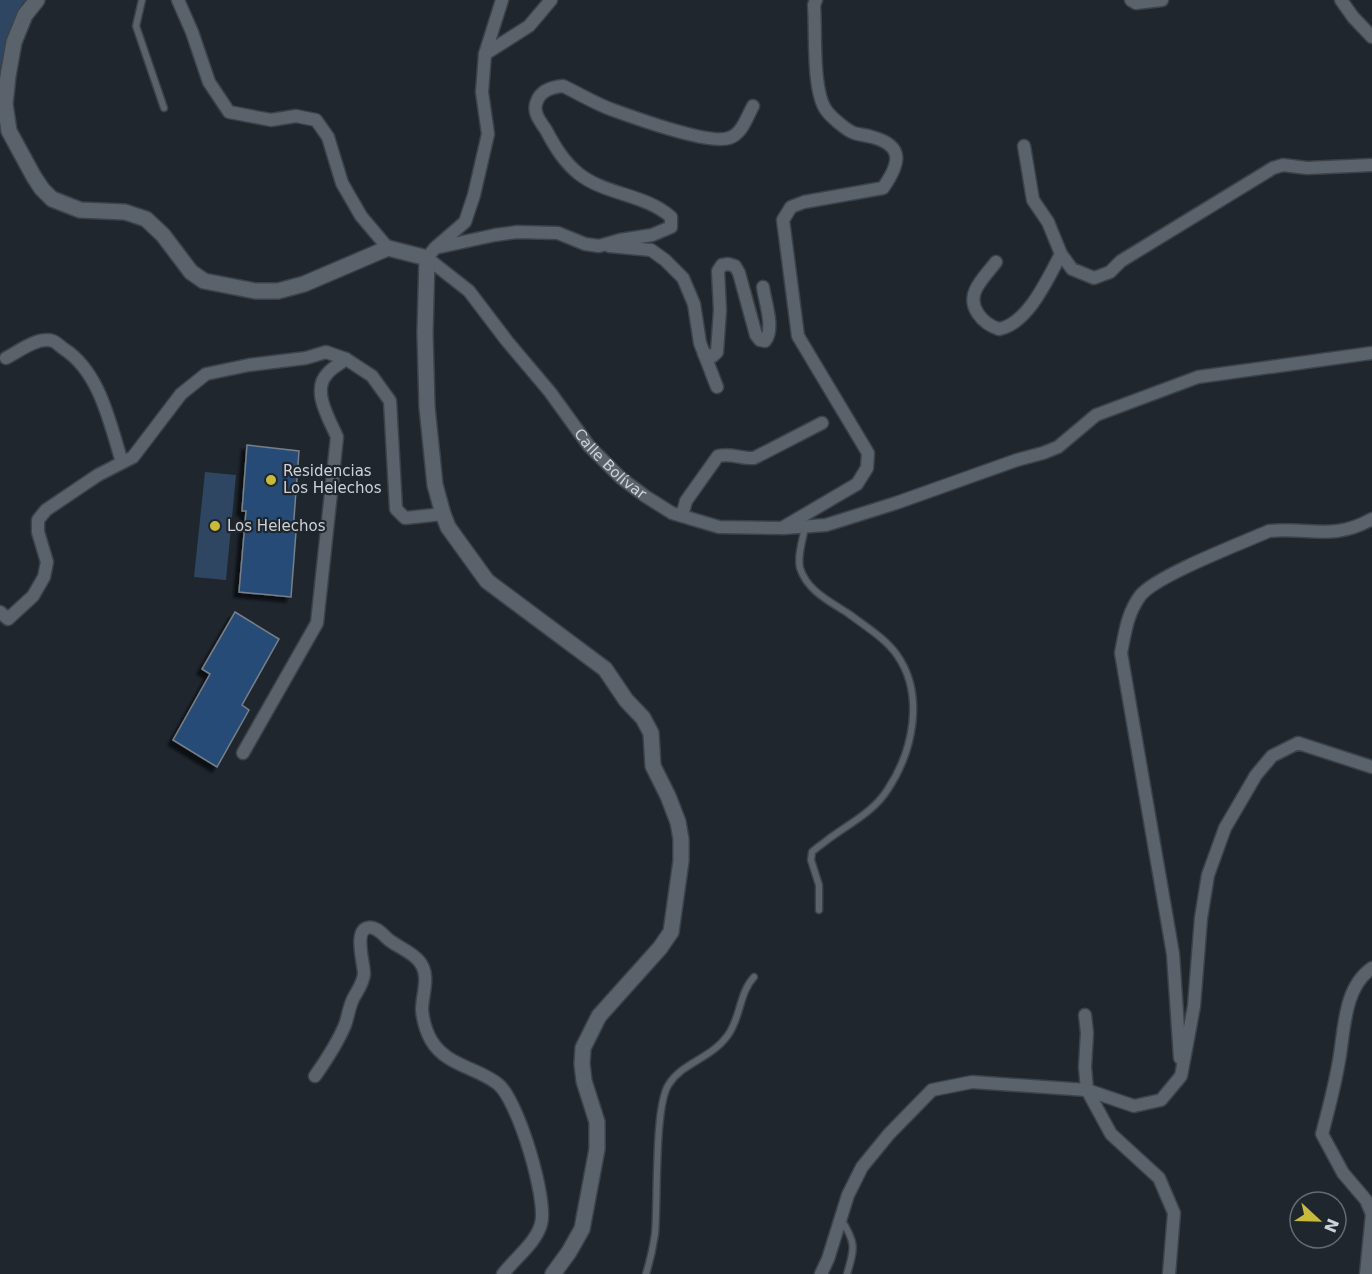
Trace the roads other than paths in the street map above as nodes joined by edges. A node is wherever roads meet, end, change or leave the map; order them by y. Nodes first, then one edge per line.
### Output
1 (37, 0) edge
2 (142, 0) edge
3 (178, 0) edge
4 (502, 0) edge
5 (551, 0) edge
6 (816, 0) edge
7 (1131, 0) edge
8 (1162, 0) edge
9 (1341, 0) edge
10 (1372, 36) edge
11 (485, 54) junction
12 (753, 106) dead end
13 (164, 108) dead end
14 (1024, 146) dead end
15 (1372, 165) edge
16 (599, 246) junction
17 (388, 248) junction
18 (431, 253) junction
19 (1061, 254) junction
20 (996, 262) dead end
21 (763, 287) dead end
22 (1372, 353) edge
23 (704, 354) junction
24 (6, 358) dead end
25 (346, 359) junction
26 (717, 387) dead end
27 (822, 423) dead end
28 (122, 462) junction
29 (443, 514) junction
30 (682, 516) junction
31 (1372, 519) edge
32 (805, 527) junction
33 (782, 528) junction
34 (0, 612) edge
35 (243, 753) dead end
36 (1372, 767) edge
37 (819, 910) dead end
38 (1372, 968) edge
39 (754, 977) dead end
40 (1086, 1015) dead end
41 (315, 1076) dead end
42 (1181, 1076) junction
43 (1087, 1090) junction
44 (1372, 1214) edge
45 (840, 1218) junction
46 (503, 1274) edge
47 (553, 1274) edge
48 (646, 1274) edge
49 (821, 1274) edge
50 (847, 1274) edge
51 (1169, 1274) edge
52 (1366, 1274) edge

1 - 17 street
2 - 13 lane
3 - 17 street
4 - 11 street
5 - 11 street
6 - 33 street
7 - 8 street
9 - 10 street
11 - 18 street
12 - 16 street
14 - 19 street
15 - 19 street
16 - 18 street
16 - 23 street
17 - 18 street, Calle Bolívar
18 - 29 street
18 - 30 street, Calle Bolívar
19 - 20 street
21 - 23 street
22 - 32 street, Calle Bolívar
23 - 26 street
24 - 28 street
25 - 28 street
25 - 29 street
25 - 35 street
27 - 30 street
28 - 34 street
29 - 47 street
30 - 33 street, Calle Bolívar
31 - 42 street
32 - 33 street, Calle Bolívar
32 - 37 lane
36 - 42 street
38 - 44 street
39 - 48 lane
40 - 43 street
41 - 46 street
42 - 43 street
43 - 45 street
43 - 51 street
44 - 52 street
45 - 49 street
45 - 50 lane

